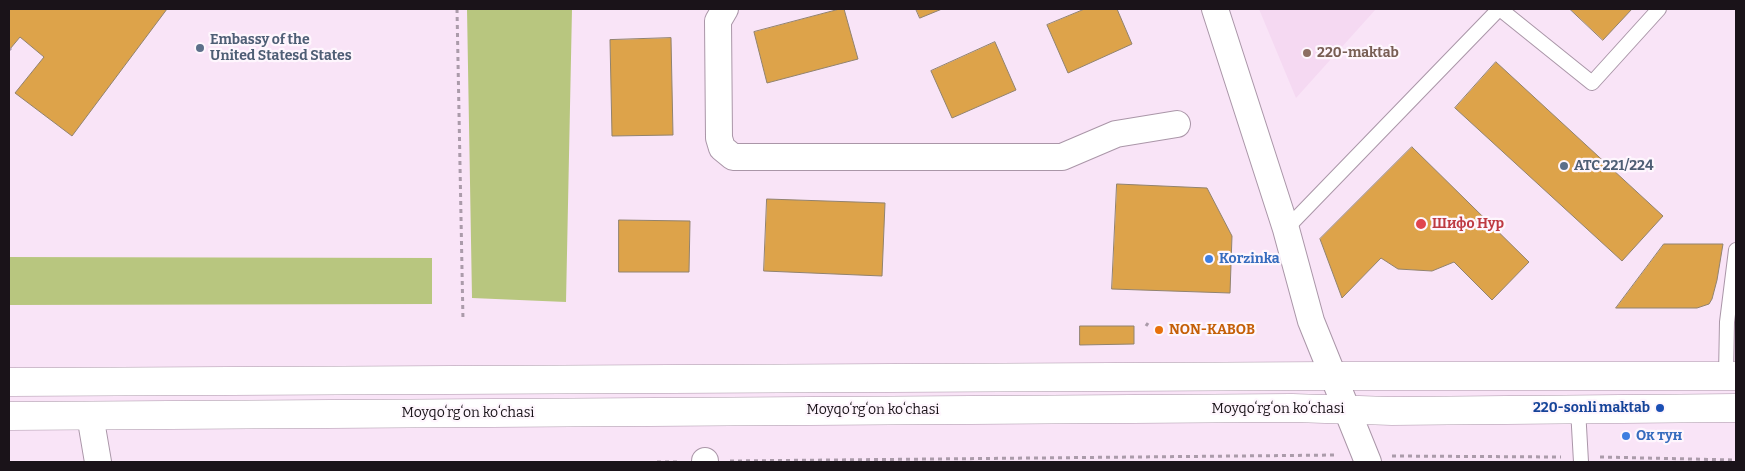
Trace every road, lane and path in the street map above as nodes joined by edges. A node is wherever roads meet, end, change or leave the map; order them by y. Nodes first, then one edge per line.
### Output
1 (458, 9) edge
2 (725, 9) edge
3 (1215, 9) edge
4 (1500, 9) edge
5 (1659, 9) edge
6 (1177, 124) dead end
7 (1286, 229) junction
8 (1736, 250) edge
9 (463, 321) dead end
10 (1731, 375) edge
11 (1332, 376) junction
12 (9, 382) edge
13 (1736, 408) edge
14 (1345, 409) junction
15 (1578, 409) junction
16 (90, 415) junction
17 (9, 416) edge
18 (1366, 459) edge
19 (1581, 460) edge
20 (1736, 460) edge
21 (98, 462) edge
22 (657, 462) edge
23 (705, 462) edge

1 - 9 path
2 - 6 street
3 - 7 street
4 - 5 lane
4 - 7 lane
7 - 11 street
8 - 10 lane
10 - 11 main road
11 - 12 main road
11 - 14 street
13 - 15 main road, Moyqoʻrgʻon koʻchasi
14 - 15 main road, Moyqoʻrgʻon koʻchasi
14 - 16 main road, Moyqoʻrgʻon koʻchasi
14 - 18 street
15 - 19 lane
16 - 17 main road, Moyqoʻrgʻon koʻchasi
16 - 21 street
18 - 19 path
18 - 23 path
19 - 20 path
22 - 23 path

